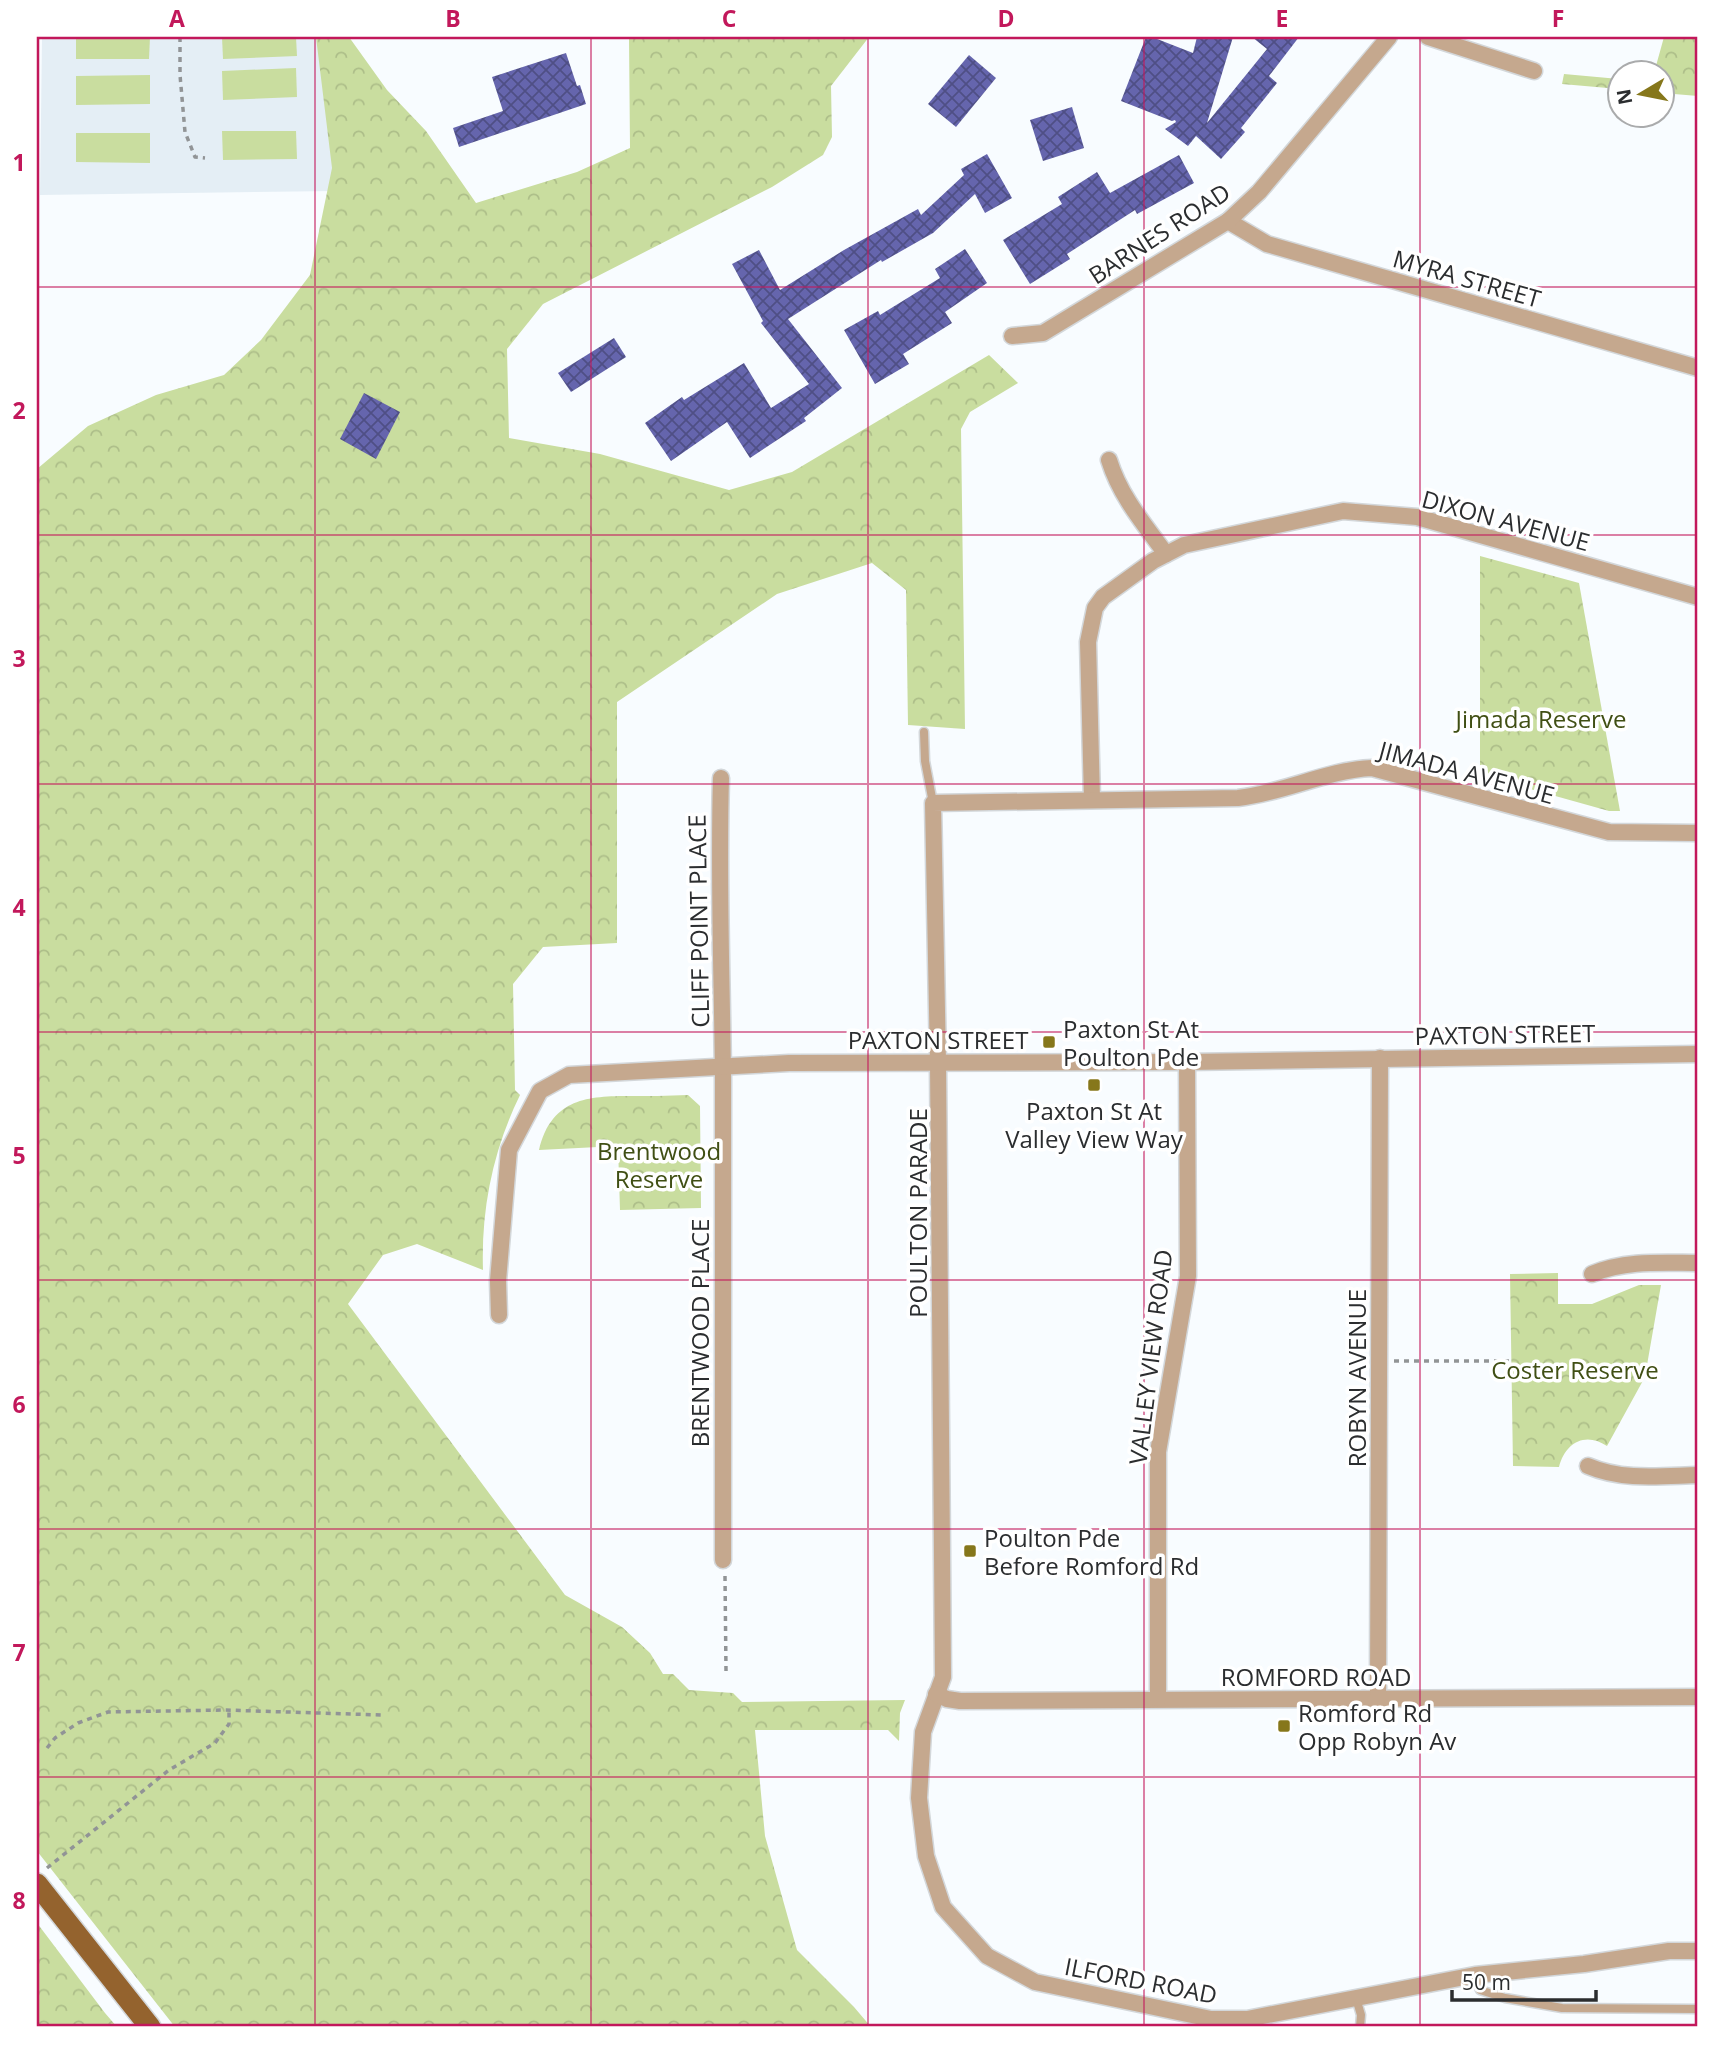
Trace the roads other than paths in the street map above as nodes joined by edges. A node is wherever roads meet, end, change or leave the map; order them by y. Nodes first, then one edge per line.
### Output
1 (1389, 37) edge
2 (1428, 37) edge
3 (1534, 71) dead end
4 (1228, 221) junction
5 (1012, 336) dead end
6 (1698, 368) edge
7 (1109, 460) dead end
8 (1166, 554) junction
9 (1698, 597) edge
10 (925, 732) dead end
11 (720, 778) dead end
12 (1092, 799) junction
13 (933, 803) junction
14 (1698, 833) edge
15 (1698, 1054) edge
16 (1380, 1058) junction
17 (938, 1062) junction
18 (1187, 1062) junction
19 (722, 1065) junction
20 (1698, 1263) edge
21 (1592, 1274) dead end
22 (499, 1315) dead end
23 (1588, 1466) dead end
24 (1698, 1475) edge
25 (723, 1560) road end
26 (936, 1694) junction
27 (1698, 1697) edge
28 (1378, 1698) junction
29 (1158, 1699) junction
30 (42, 1876) edge
31 (1698, 1951) edge
32 (1475, 1975) junction
33 (1356, 1998) junction
34 (1698, 2009) edge
35 (149, 2027) edge
36 (1360, 2027) edge

1 - 4 street, BARNES ROAD
2 - 3 street
4 - 5 street, BARNES ROAD
4 - 6 street, MYRA STREET
7 - 8 street
8 - 9 street, DIXON AVENUE
8 - 12 street, DIXON AVENUE
10 - 13 lane, POULTON PARADE
11 - 19 street, CLIFF POINT PLACE
12 - 13 street, JIMADA AVENUE
12 - 14 street, JIMADA AVENUE
13 - 17 street, POULTON PARADE
15 - 16 street, PAXTON STREET
16 - 18 street, PAXTON STREET
16 - 28 street, ROBYN AVENUE
17 - 18 street, PAXTON STREET
17 - 19 street, PAXTON STREET
17 - 26 street, POULTON PARADE
18 - 29 street, VALLEY VIEW ROAD
19 - 22 street, PAXTON STREET
19 - 25 street, BRENTWOOD PLACE
20 - 21 street
23 - 24 street
26 - 29 street, ROMFORD ROAD
26 - 33 street, ILFORD ROAD
27 - 28 street, ROMFORD ROAD
28 - 29 street, ROMFORD ROAD
30 - 35 main road
31 - 32 street, ILFORD ROAD
32 - 33 street, ILFORD ROAD
32 - 34 lane
33 - 36 lane

